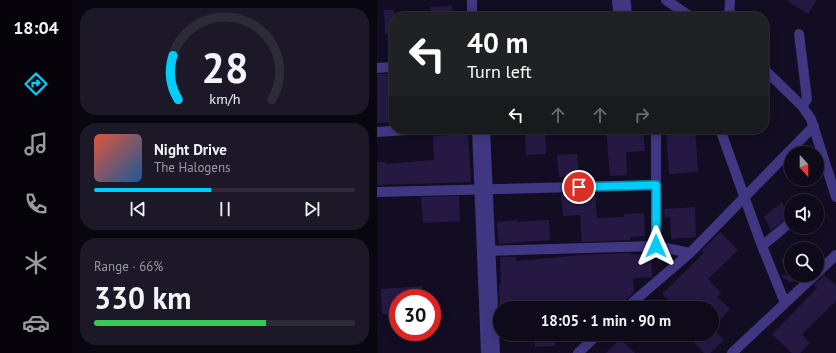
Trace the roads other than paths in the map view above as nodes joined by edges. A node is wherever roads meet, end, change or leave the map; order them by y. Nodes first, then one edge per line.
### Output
1 (472, 0) edge
2 (479, 0) edge
3 (730, 0) edge
4 (672, 2) edge
5 (472, 12) edge
6 (479, 12) edge
7 (618, 12) edge
8 (627, 12) edge
9 (682, 12) edge
10 (729, 12) edge
11 (799, 34) dead end
12 (389, 67) edge
13 (377, 68) edge
14 (769, 74) edge
15 (802, 106) junction
16 (814, 126) junction
17 (389, 131) edge
18 (377, 132) edge
19 (478, 134) edge
20 (485, 134) edge
21 (656, 134) edge
22 (723, 134) edge
23 (656, 185) junction
24 (483, 189) junction
25 (377, 192) edge
26 (745, 195) junction
27 (836, 197) edge
28 (784, 228) edge
29 (656, 246) junction
30 (762, 246) junction
31 (486, 251) junction
32 (690, 253) junction
33 (836, 255) edge
34 (824, 266) edge
35 (808, 282) edge
36 (634, 301) edge
37 (785, 303) junction
38 (493, 316) edge
39 (494, 341) edge
40 (591, 341) edge
41 (486, 353) edge
42 (495, 353) edge
43 (578, 353) edge
44 (732, 353) edge

1 - 5 street
2 - 6 street
3 - 10 street
4 - 9 street
7 - 8 street
11 - 15 street
12 - 13 street
14 - 15 street
15 - 16 street
16 - 26 street
16 - 27 street
17 - 18 street
19 - 24 street
20 - 24 street
21 - 23 street
22 - 26 street
23 - 24 street
23 - 29 street
24 - 25 street
24 - 31 street
26 - 30 street
26 - 32 street
28 - 30 street
29 - 31 street
29 - 32 street
30 - 37 street
31 - 38 street
32 - 36 street
33 - 34 street
35 - 37 street
37 - 44 street
38 - 41 street
39 - 42 street
40 - 43 street

